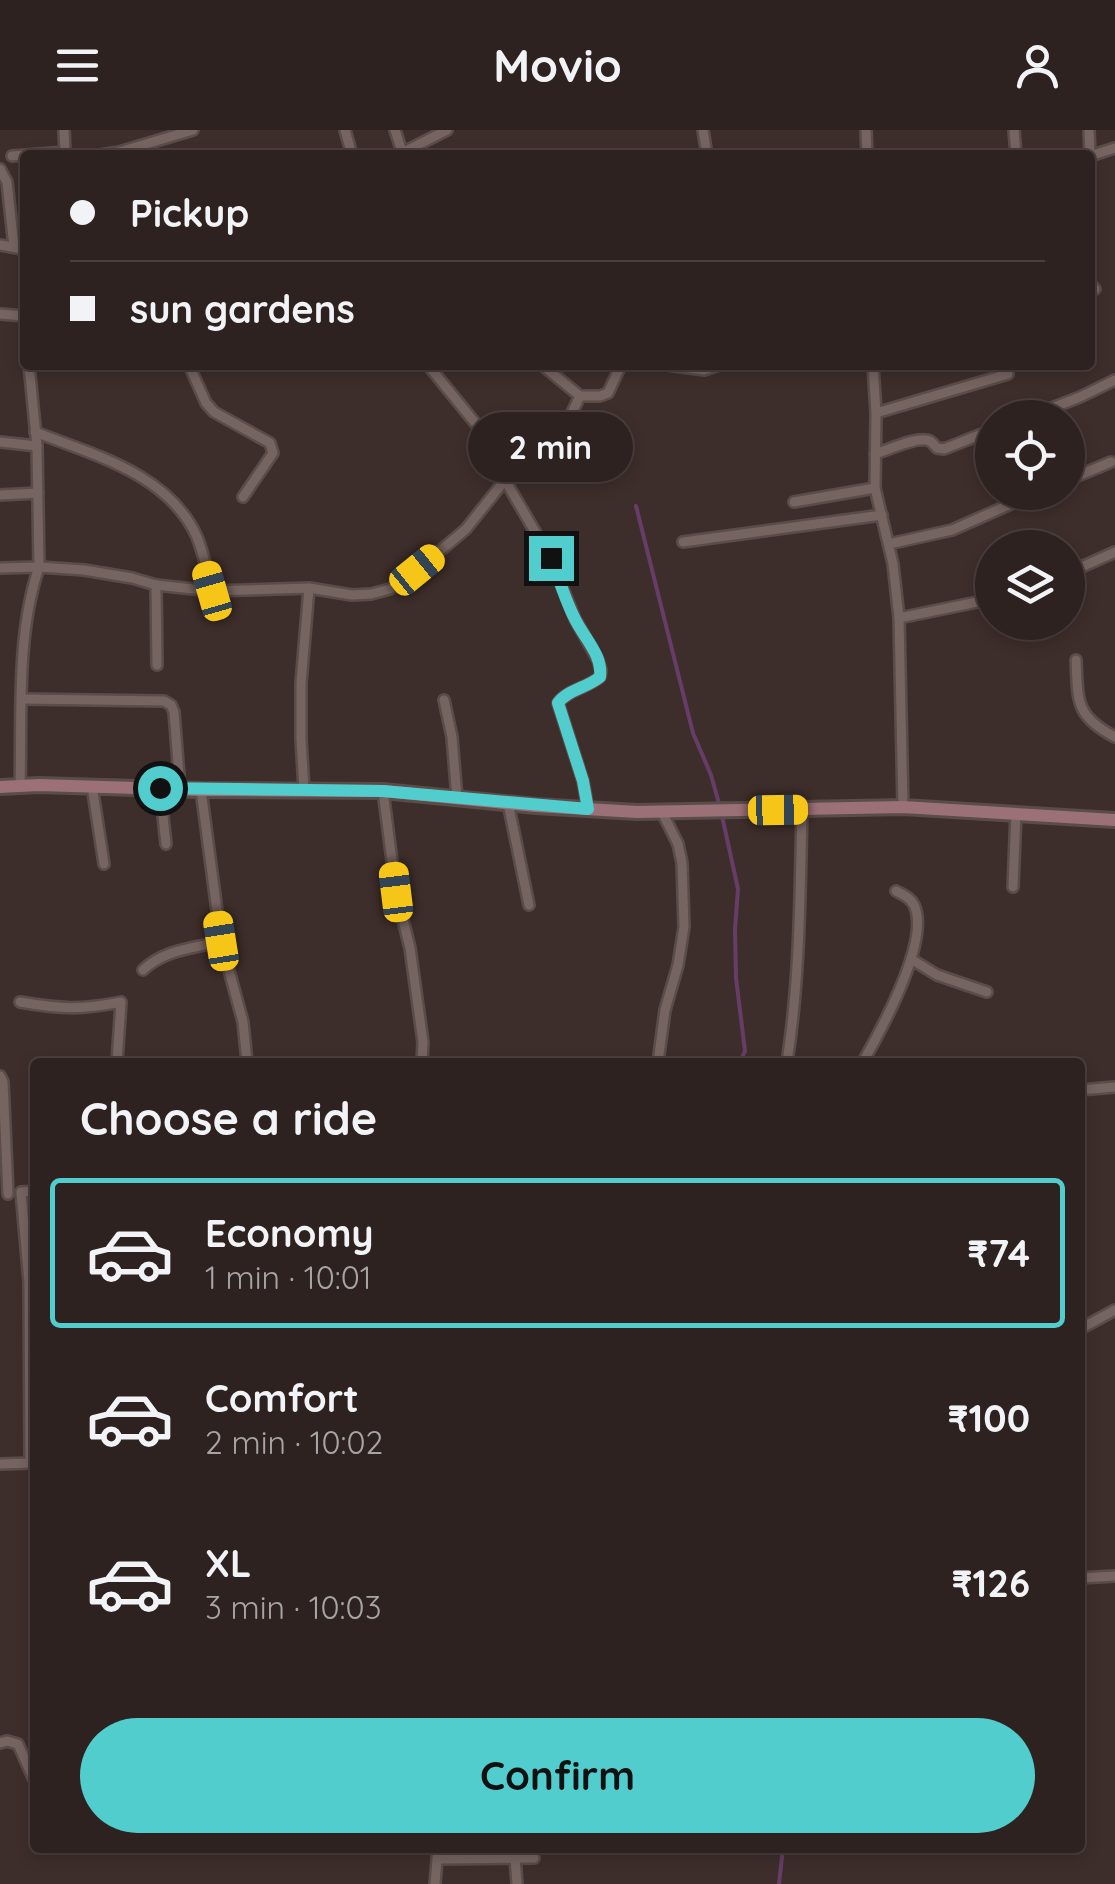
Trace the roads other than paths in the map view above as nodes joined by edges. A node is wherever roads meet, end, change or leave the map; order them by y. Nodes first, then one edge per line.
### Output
1 (193, 130) edge
2 (447, 130) edge
3 (126, 150) edge
4 (410, 150) edge
5 (12, 156) dead end
6 (20, 156) edge
7 (0, 169) edge
8 (0, 245) edge
9 (14, 247) junction
10 (20, 248) edge
11 (29, 370) edge
12 (191, 370) edge
13 (432, 370) edge
14 (548, 370) edge
15 (619, 370) edge
16 (873, 370) edge
17 (1008, 374) dead end
18 (1115, 380) edge
19 (580, 396) junction
20 (1072, 400) edge
21 (876, 413) junction
22 (35, 432) junction
23 (975, 437) edge
24 (0, 442) edge
25 (37, 446) junction
26 (875, 454) junction
27 (1111, 462) dead end
28 (515, 472) junction
29 (1085, 473) edge
30 (505, 480) junction
31 (876, 488) junction
32 (38, 493) junction
33 (0, 495) edge
34 (243, 497) dead end
35 (794, 502) dead end
36 (997, 510) edge
37 (882, 515) junction
38 (684, 542) dead end
39 (888, 544) junction
40 (1115, 552) edge
41 (1085, 565) edge
42 (39, 567) junction
43 (0, 568) edge
44 (156, 585) junction
45 (309, 588) junction
46 (212, 591) junction
47 (975, 602) edge
48 (899, 618) junction
49 (1076, 660) dead end
50 (158, 665) dead end
51 (22, 700) junction
52 (444, 700) dead end
53 (1115, 737) edge
54 (20, 786) junction
55 (92, 786) junction
56 (0, 788) edge
57 (160, 788) junction
58 (180, 788) junction
59 (200, 790) junction
60 (304, 790) junction
61 (383, 791) junction
62 (457, 798) junction
63 (508, 803) junction
64 (903, 807) junction
65 (588, 809) junction
66 (802, 809) junction
67 (662, 812) junction
68 (1016, 813) junction
69 (1115, 820) edge
70 (166, 844) dead end
71 (104, 864) dead end
72 (1013, 887) dead end
73 (896, 890) dead end
74 (528, 905) dead end
75 (221, 941) junction
76 (910, 959) junction
77 (143, 970) dead end
78 (987, 992) dead end
79 (20, 1002) dead end
80 (116, 1058) edge
81 (247, 1058) edge
82 (422, 1058) edge
83 (659, 1058) edge
84 (787, 1058) edge
85 (866, 1058) edge
86 (0, 1076) edge
87 (1115, 1086) edge
88 (1085, 1089) edge
89 (21, 1192) junction
90 (30, 1192) edge
91 (4, 1194) edge
92 (1115, 1310) edge
93 (1085, 1326) edge
94 (30, 1342) edge
95 (30, 1463) edge
96 (0, 1464) edge
97 (1115, 1576) edge
98 (1085, 1578) edge
99 (0, 1742) edge
100 (30, 1771) edge
101 (437, 1853) edge
102 (516, 1858) junction
103 (534, 1858) dead end
104 (435, 1884) edge
105 (517, 1884) edge

1 - 3 street
2 - 4 street
5 - 6 street
7 - 9 street
8 - 9 street
9 - 10 street
11 - 22 street
12 - 34 street
13 - 28 street
14 - 19 street
15 - 19 street
16 - 21 street
17 - 21 street
18 - 20 street
19 - 28 street
21 - 26 street
22 - 25 street
22 - 46 street
23 - 26 street
24 - 25 street
25 - 32 street
26 - 31 street
27 - 29 street
28 - 30 street
30 - 45 street
30 - 65 street
31 - 35 street
31 - 37 street
32 - 33 street
32 - 42 street
36 - 39 street
37 - 38 street
37 - 39 street
39 - 48 street
40 - 41 street
42 - 43 street
42 - 44 street
42 - 51 street
44 - 46 street
44 - 50 street
45 - 46 street
45 - 60 street
47 - 48 street
48 - 64 street
49 - 53 street
51 - 54 street
51 - 58 street
52 - 62 street
54 - 55 main road
54 - 56 main road
55 - 57 main road
55 - 71 street
57 - 58 main road
57 - 70 street
58 - 59 main road
59 - 60 main road
59 - 75 street
60 - 61 main road
61 - 62 main road
61 - 82 street
62 - 63 main road
63 - 65 main road
63 - 74 street
64 - 66 main road
64 - 68 main road
65 - 67 main road
66 - 67 main road
66 - 84 street
67 - 83 street
68 - 69 main road
68 - 72 street
73 - 76 street
75 - 77 street
75 - 81 street
76 - 78 street
76 - 85 street
79 - 80 street
86 - 91 street
87 - 88 street
89 - 90 street
89 - 91 street
89 - 94 street
92 - 93 street
95 - 96 street
97 - 98 street
99 - 100 street
101 - 102 street
101 - 104 street
102 - 103 street
102 - 105 street

